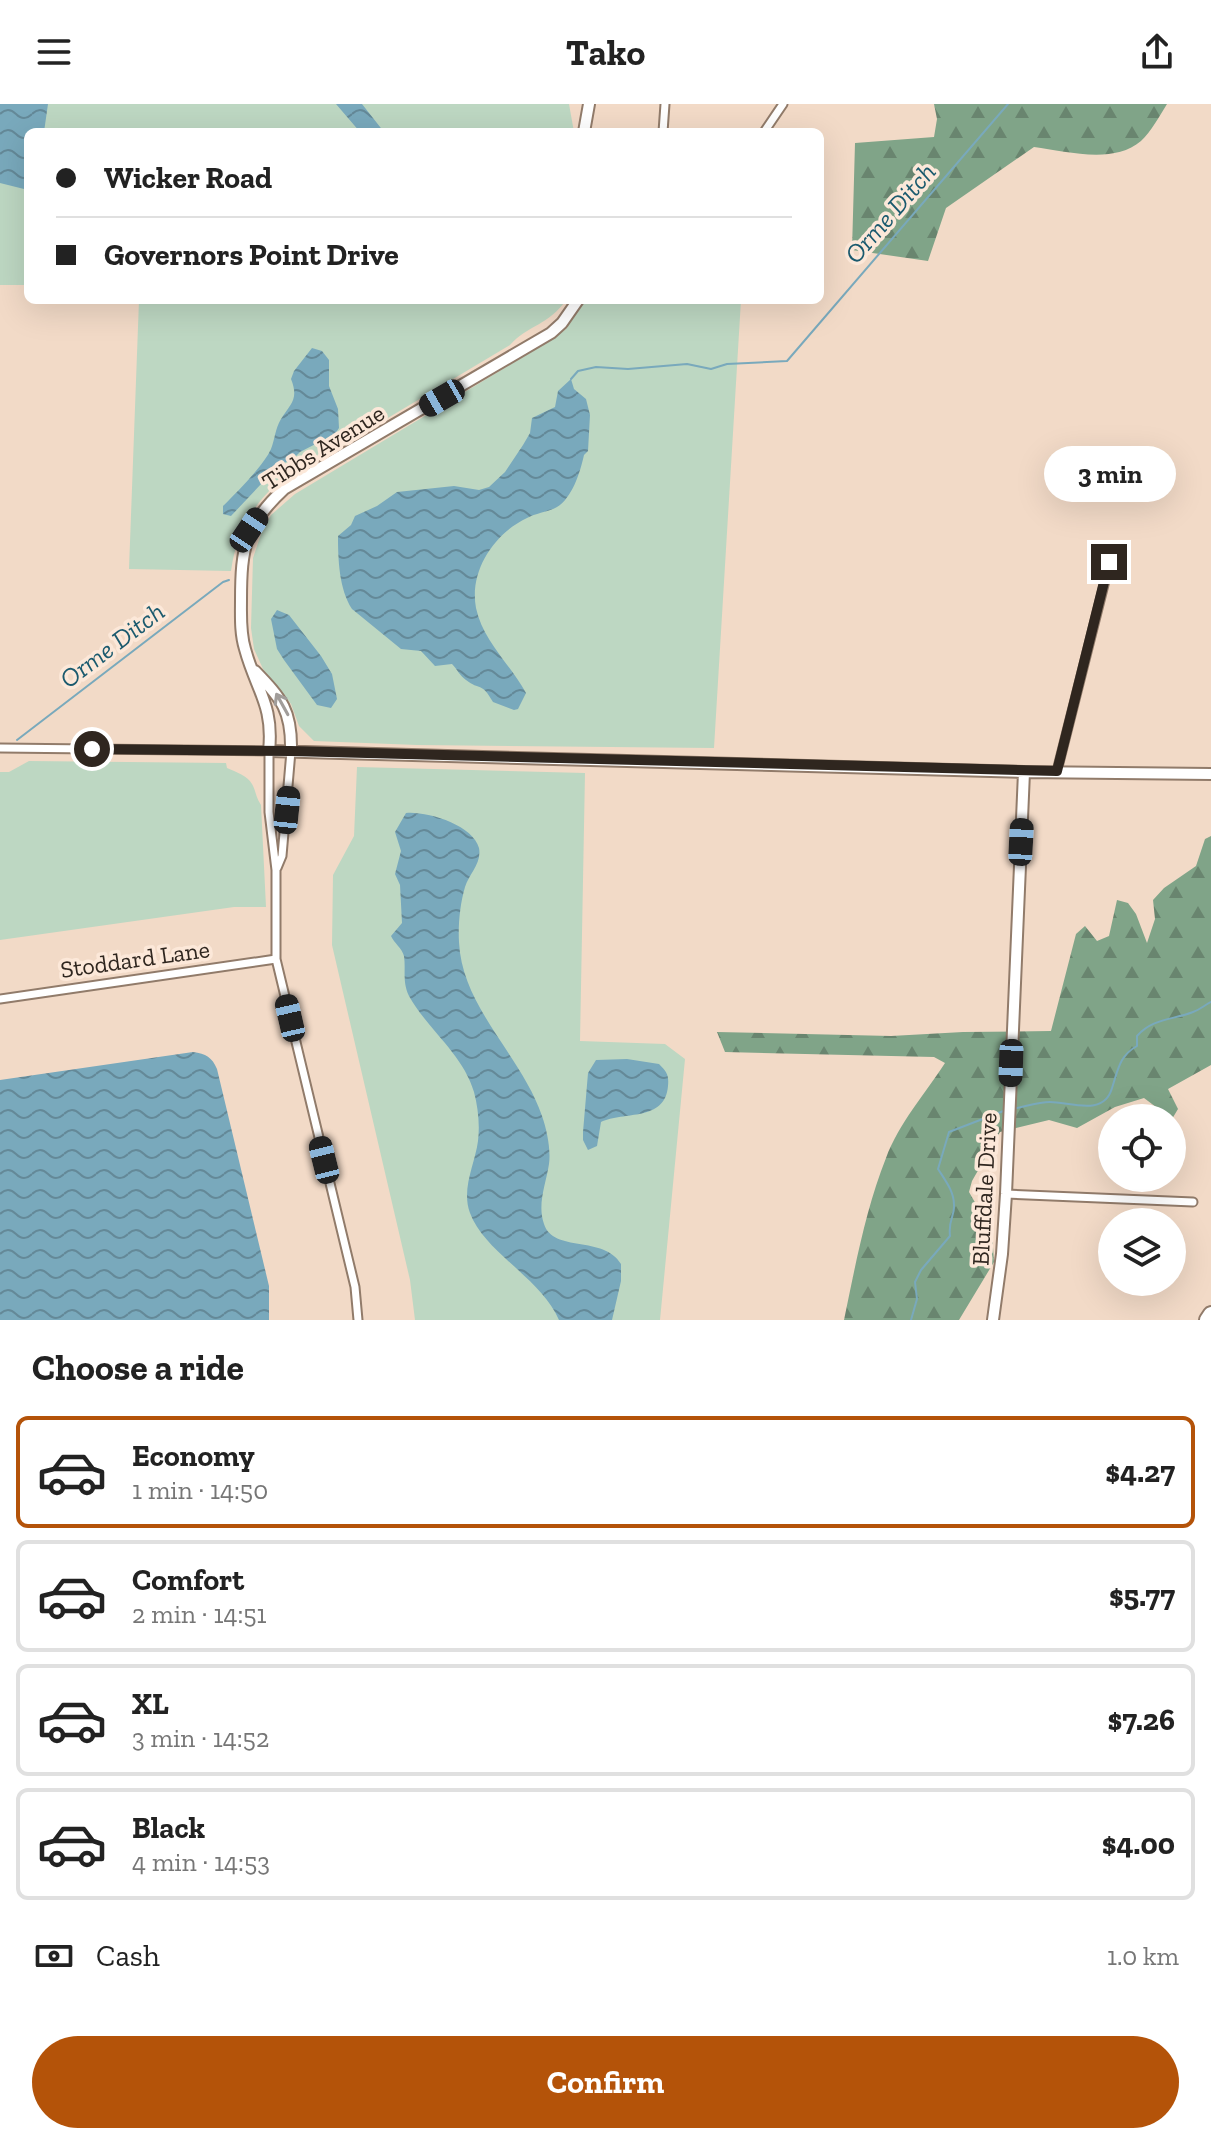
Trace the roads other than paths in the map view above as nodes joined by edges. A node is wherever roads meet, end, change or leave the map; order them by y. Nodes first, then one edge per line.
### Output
1 (589, 104) edge
2 (665, 104) edge
3 (783, 104) edge
4 (585, 128) edge
5 (663, 128) edge
6 (767, 128) edge
7 (575, 304) edge
8 (1109, 549) dead end
9 (251, 666) junction
10 (0, 748) edge
11 (269, 751) junction
12 (291, 751) junction
13 (1057, 771) junction
14 (1024, 772) junction
15 (1211, 774) edge
16 (276, 870) junction
17 (276, 959) junction
18 (0, 999) edge
19 (1006, 1194) junction
20 (1193, 1202) dead end
21 (1211, 1314) edge
22 (358, 1320) edge
23 (993, 1320) edge
24 (1207, 1320) edge

1 - 4 street
2 - 5 street
3 - 6 street
7 - 9 street, Tibbs Avenue
8 - 13 street
9 - 11 street, Tibbs Avenue
12 -> 9 street, Tibbs Avenue
10 - 11 street
11 - 12 street
11 - 16 street, Tibbs Avenue
12 - 14 street
12 - 16 street, Tibbs Avenue
13 - 14 street
13 - 15 street
14 - 19 street, Bluffdale Drive
16 - 17 street, Tibbs Avenue
17 - 18 street, Stoddard Lane
17 - 22 street, Tibbs Avenue
19 - 20 street
19 - 23 street, Bluffdale Drive
21 - 24 highway

